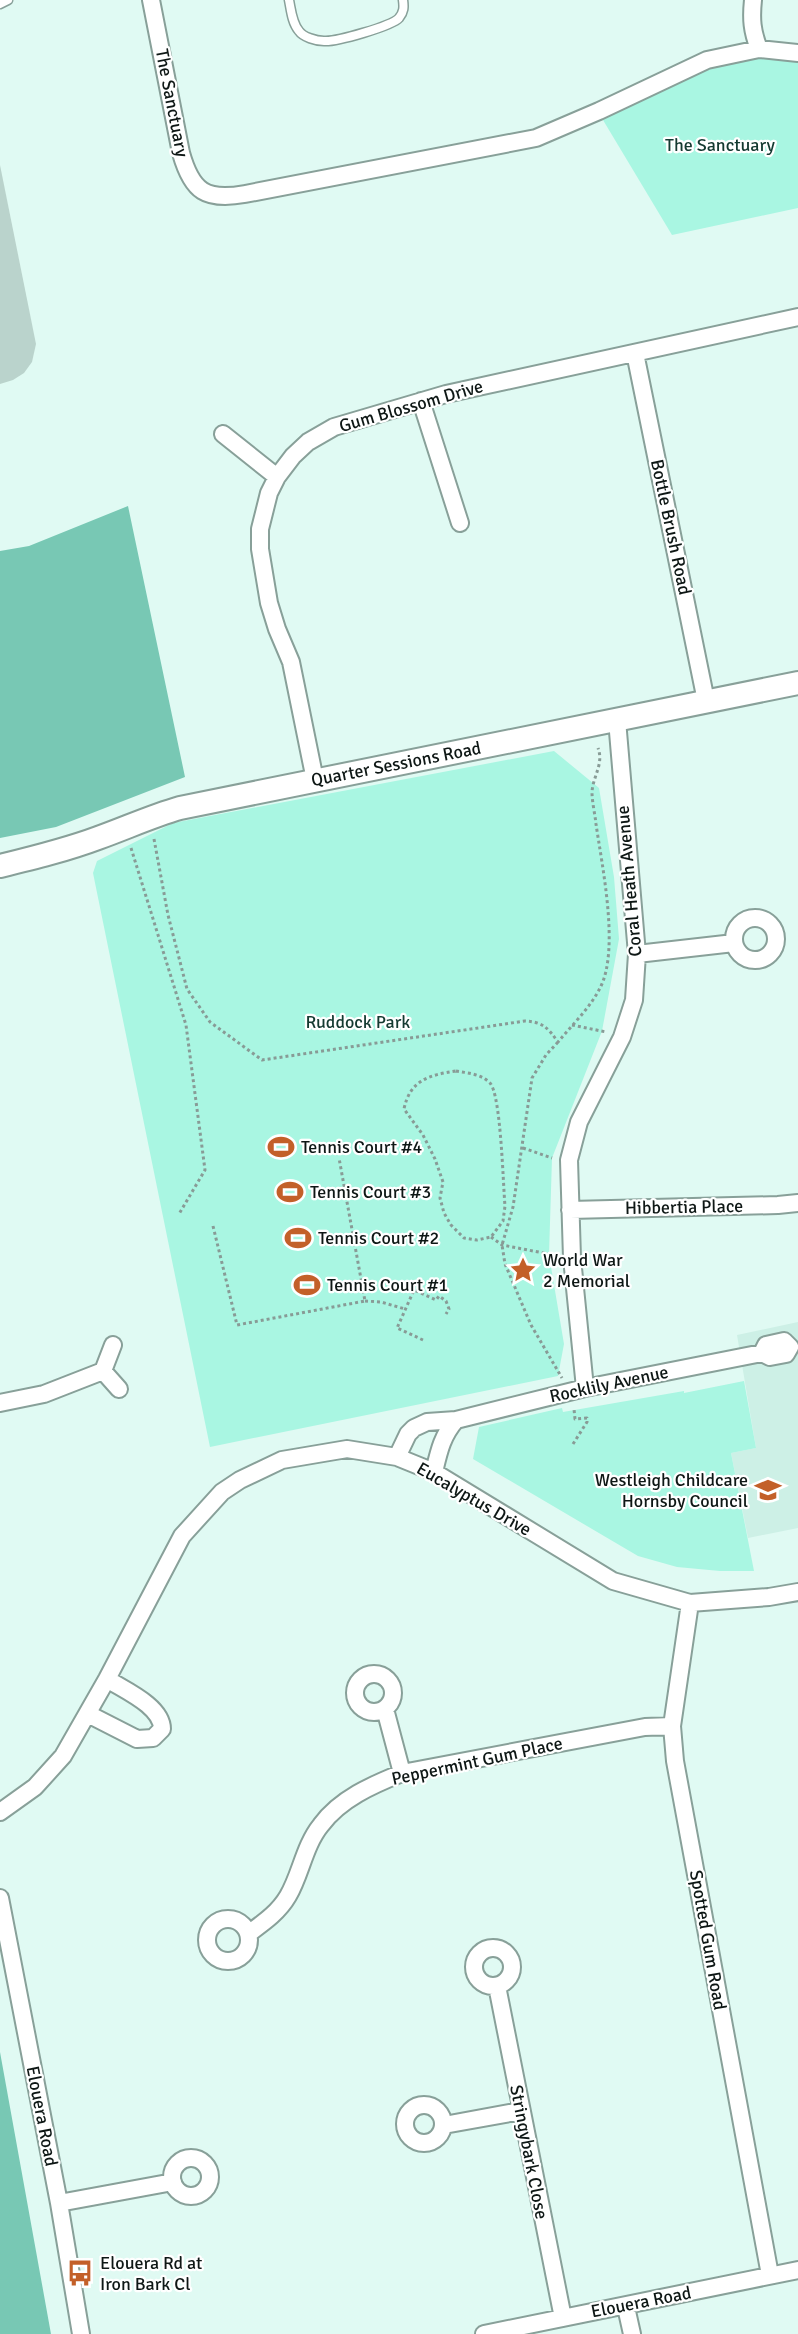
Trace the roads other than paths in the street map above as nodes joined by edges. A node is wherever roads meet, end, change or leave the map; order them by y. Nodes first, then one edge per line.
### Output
1 (8, 0) edge
2 (151, 0) edge
3 (289, 0) edge
4 (403, 0) edge
5 (753, 0) edge
6 (0, 4) edge
7 (759, 49) junction
8 (798, 53) edge
9 (798, 316) edge
10 (635, 353) junction
11 (421, 401) junction
12 (223, 434) dead end
13 (277, 477) junction
14 (460, 523) dead end
15 (798, 682) edge
16 (706, 701) junction
17 (617, 720) junction
18 (315, 780) junction
19 (0, 866) edge
20 (734, 943) dead end
21 (637, 954) junction
22 (798, 1203) edge
23 (570, 1210) junction
24 (113, 1346) dead end
25 (762, 1353) dead end
26 (103, 1371) junction
27 (119, 1389) dead end
28 (577, 1390) junction
29 (0, 1403) edge
30 (456, 1420) junction
31 (397, 1457) junction
32 (434, 1472) junction
33 (798, 1592) edge
34 (690, 1603) junction
35 (107, 1679) junction
36 (385, 1709) dead end
37 (88, 1714) junction
38 (672, 1725) junction
39 (402, 1773) junction
40 (0, 1812) edge
41 (0, 1898) edge
42 (248, 1934) dead end
43 (497, 1986) dead end
44 (521, 2111) junction
45 (444, 2125) dead end
46 (173, 2182) dead end
47 (59, 2204) junction
48 (798, 2270) edge
49 (771, 2275) junction
50 (626, 2307) junction
51 (563, 2318) junction
52 (81, 2334) edge
53 (484, 2334) edge
54 (632, 2334) edge

1 - 6 lane
2 - 7 street, The Sanctuary
3 - 4 lane
5 - 7 street
7 - 8 street, The Sanctuary
9 - 10 street, Gum Blossom Drive
10 - 11 street, Gum Blossom Drive
10 - 16 street, Bottle Brush Road
11 - 13 street, Gum Blossom Drive
11 - 14 street
12 - 13 street
13 - 18 street, Gum Blossom Drive
15 - 16 main road, Quarter Sessions Road
16 - 17 main road, Quarter Sessions Road
17 - 18 main road, Quarter Sessions Road
17 - 21 street, Coral Heath Avenue
18 - 19 main road, Quarter Sessions Road
20 - 21 street
21 - 23 street, Coral Heath Avenue
22 - 23 street, Hibbertia Place
23 - 28 street, Coral Heath Avenue
24 - 26 street
25 - 28 street, Rocklily Avenue
26 - 27 street
26 - 29 street
28 - 30 street, Rocklily Avenue
30 - 31 street, Rocklily Avenue
30 - 32 street
31 - 32 street, Eucalyptus Drive
31 - 35 street, Eucalyptus Drive
32 - 34 street, Eucalyptus Drive
33 - 34 street, Eucalyptus Drive
34 - 38 street, Spotted Gum Road
35 - 37 street, Eucalyptus Drive
35 - 37 street
36 - 39 street
37 - 40 street, Eucalyptus Drive
38 - 39 street, Peppermint Gum Place
38 - 49 street, Spotted Gum Road
39 - 42 street, Peppermint Gum Place
41 - 47 street, Elouera Road
43 - 44 street, Stringybark Close
44 - 45 street
44 - 51 street, Stringybark Close
46 - 47 street
47 - 52 street, Elouera Road
48 - 49 street, Elouera Road
49 - 50 street, Elouera Road
50 - 51 street, Elouera Road
50 - 54 street
51 - 53 street, Elouera Road

